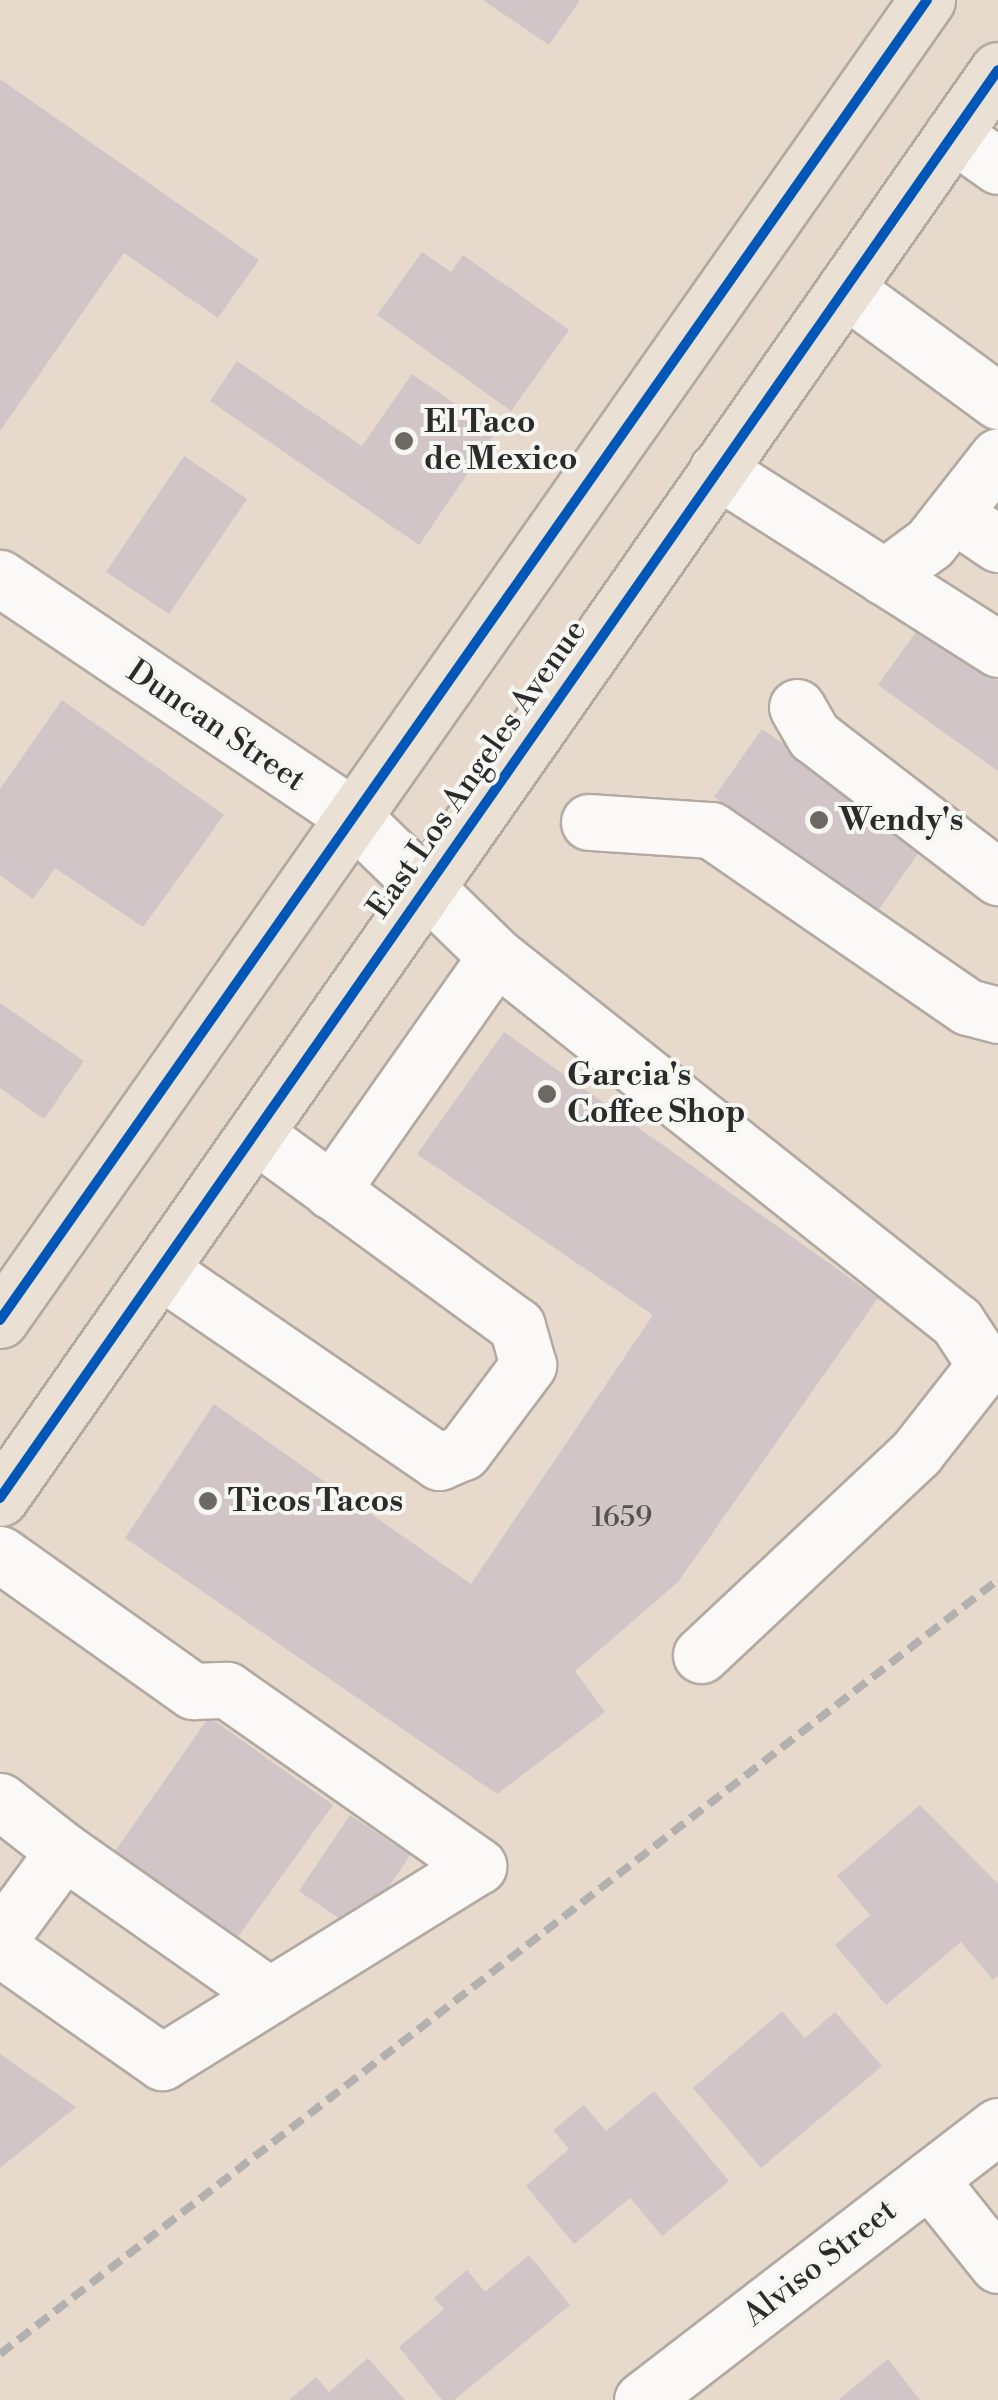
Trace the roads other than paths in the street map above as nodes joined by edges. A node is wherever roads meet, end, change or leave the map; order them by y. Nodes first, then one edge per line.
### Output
1 (927, 0) edge
2 (998, 70) edge
3 (953, 134) junction
4 (998, 166) edge
5 (845, 289) junction
6 (998, 401) edge
7 (998, 456) edge
8 (717, 470) junction
9 (976, 529) edge
10 (884, 577) junction
11 (0, 578) edge
12 (998, 649) edge
13 (797, 707) dead end
14 (350, 815) junction
15 (589, 822) dead end
16 (998, 877) edge
17 (423, 887) junction
18 (496, 956) junction
19 (998, 1015) edge
20 (255, 1134) junction
21 (331, 1191) junction
22 (160, 1270) junction
23 (0, 1320) edge
24 (10, 1465) edge
25 (0, 1554) edge
26 (700, 1655) dead end
27 (0, 1801) edge
28 (64, 1851) junction
29 (0, 1938) edge
30 (0, 1948) edge
31 (269, 1995) junction
32 (998, 2126) edge
33 (929, 2179) junction
34 (998, 2265) edge
35 (642, 2400) edge

1 - 14 main road
2 - 3 main road, East Los Angeles Avenue
3 - 4 street
3 - 5 main road, East Los Angeles Avenue
5 - 6 street
5 - 8 main road, East Los Angeles Avenue
7 - 9 street
8 - 10 street
8 - 17 main road, East Los Angeles Avenue
9 - 10 street
10 - 12 street
11 - 14 street, Duncan Street
13 - 16 street
14 - 17 street, Duncan Street
14 - 23 main road
15 - 19 street
17 - 18 street, Duncan Street
17 - 20 main road, East Los Angeles Avenue
18 - 21 street
18 - 26 street, Duncan Street
20 - 21 street
20 - 22 main road, East Los Angeles Avenue
21 - 22 street
22 - 24 main road, East Los Angeles Avenue
25 - 31 street
27 - 28 street
28 - 29 street
28 - 31 street
30 - 31 street
32 - 33 street, Alviso Street
33 - 34 street
33 - 35 street, Alviso Street

